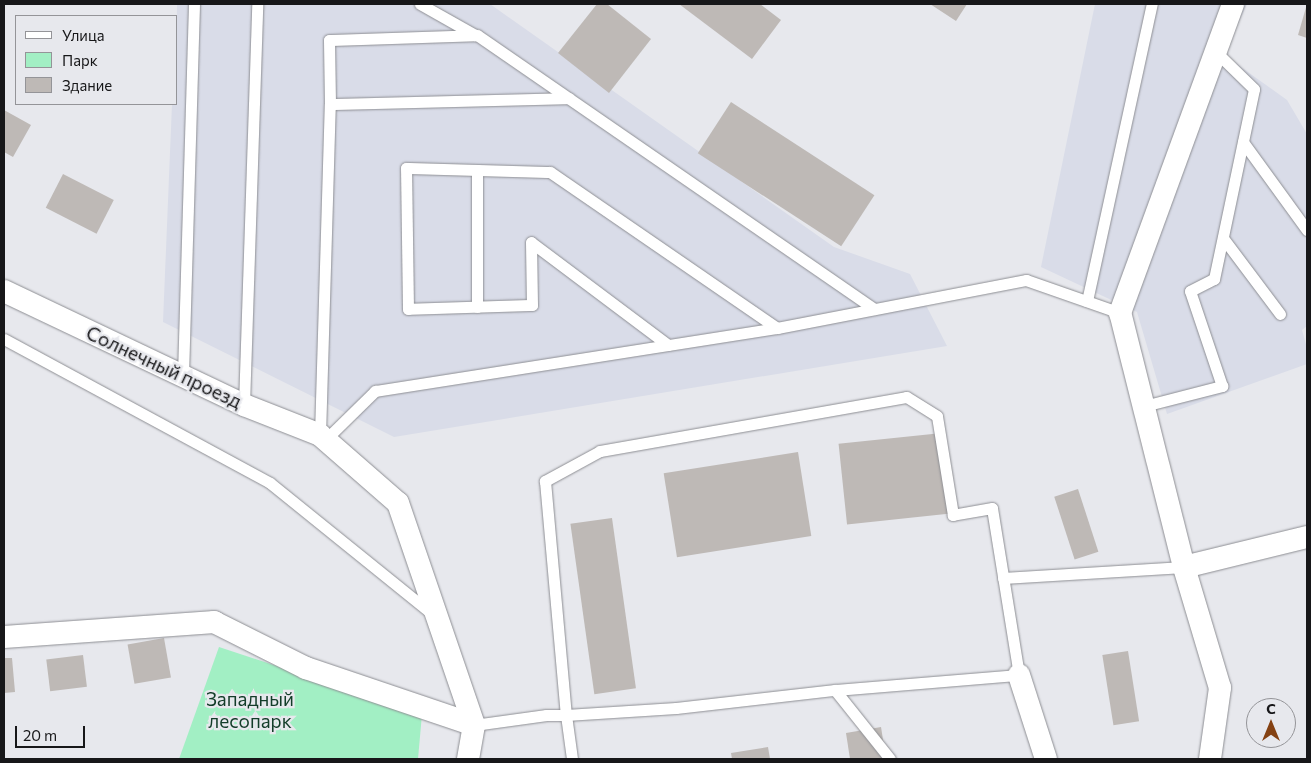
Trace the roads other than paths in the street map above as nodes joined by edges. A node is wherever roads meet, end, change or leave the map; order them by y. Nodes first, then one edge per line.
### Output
1 (194, 4) edge
2 (257, 4) edge
3 (420, 4) edge
4 (1152, 4) edge
5 (1234, 4) edge
6 (476, 35) junction
7 (1216, 52) junction
8 (569, 98) junction
9 (330, 104) junction
10 (1243, 142) junction
11 (476, 170) junction
12 (1307, 230) edge
13 (1222, 238) junction
14 (4, 291) edge
15 (1086, 301) junction
16 (477, 307) junction
17 (874, 309) junction
18 (1120, 313) junction
19 (1280, 314) dead end
20 (777, 328) junction
21 (4, 339) edge
22 (668, 345) junction
23 (183, 375) junction
24 (244, 405) junction
25 (1144, 406) junction
26 (323, 437) junction
27 (1307, 537) edge
28 (1184, 567) junction
29 (1003, 578) junction
30 (437, 617) junction
31 (4, 637) edge
32 (1018, 675) junction
33 (835, 690) junction
34 (566, 715) junction
35 (474, 725) junction
36 (468, 759) edge
37 (572, 759) edge
38 (890, 759) edge
39 (1046, 759) edge
40 (1210, 759) edge

1 - 23 lane
2 - 24 lane
3 - 6 lane
4 - 15 lane
5 - 7 street
6 - 8 lane
6 - 9 lane
7 - 10 lane
7 - 18 street
8 - 9 lane
8 - 17 lane
9 - 26 lane
10 - 12 lane
10 - 13 lane
11 - 16 lane
11 - 16 lane
11 - 20 lane
13 - 19 lane
13 - 25 lane
14 - 23 street, Солнечный проезд
15 - 17 lane
15 - 18 lane
16 - 22 lane
17 - 20 lane
18 - 25 street
20 - 22 lane
21 - 30 lane
22 - 26 lane
23 - 24 street, Солнечный проезд
24 - 26 street, Солнечный проезд
25 - 28 street
26 - 30 street
27 - 28 street
28 - 29 lane
28 - 40 street
29 - 32 lane
29 - 34 lane
30 - 35 street
31 - 35 street
32 - 33 lane
32 - 39 street
33 - 34 lane
33 - 38 lane
34 - 35 lane
34 - 37 lane
35 - 36 street

